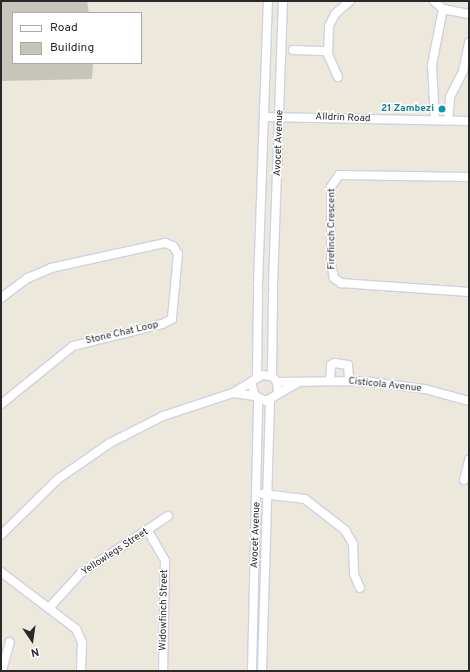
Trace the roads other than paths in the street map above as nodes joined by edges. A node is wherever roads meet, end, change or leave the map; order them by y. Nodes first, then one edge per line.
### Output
1 (268, 1) edge
2 (283, 1) edge
3 (350, 1) edge
4 (434, 1) edge
5 (443, 9) junction
6 (469, 14) edge
7 (469, 43) edge
8 (293, 50) dead end
9 (328, 51) junction
10 (338, 77) dead end
11 (280, 116) junction
12 (265, 117) junction
13 (435, 120) junction
14 (448, 121) junction
15 (469, 121) edge
16 (469, 177) edge
17 (469, 292) edge
18 (1, 298) edge
19 (275, 379) junction
20 (254, 380) junction
21 (330, 381) junction
22 (349, 381) junction
23 (299, 382) junction
24 (233, 393) junction
25 (278, 393) junction
26 (256, 397) junction
27 (270, 400) junction
28 (469, 401) edge
29 (1, 404) edge
30 (469, 460) edge
31 (464, 480) dead end
32 (257, 494) junction
33 (267, 494) junction
34 (168, 516) dead end
35 (148, 531) junction
36 (1, 535) edge
37 (2, 572) edge
38 (360, 588) dead end
39 (49, 608) junction
40 (10, 642) dead end
41 (2, 671) edge
42 (81, 671) edge
43 (163, 671) edge
44 (252, 671) edge
45 (262, 671) edge

1 - 12 street, Avocet Avenue
2 - 11 street, Avocet Avenue
3 - 9 street
4 - 5 street
5 - 6 street
5 - 13 street
7 - 14 street
8 - 9 street
9 - 10 street
11 - 12 street, Alldrin Road
11 - 13 street, Alldrin Road
11 - 19 street, Avocet Avenue
12 - 20 street, Avocet Avenue
13 - 14 street, Alldrin Road
14 - 15 street, Alldrin Road
16 - 17 street, Firefinch Crescent
18 - 29 street, Stone Chat Loop
19 - 20 street, Cisticola Avenue
19 - 23 street, Cisticola Avenue
19 - 25 street, Avocet Avenue
20 - 24 street
20 - 26 street, Avocet Avenue
21 - 22 street, Cisticola Avenue
21 - 22 street
21 - 23 street, Cisticola Avenue
22 - 28 street, Cisticola Avenue
23 - 25 street, Cisticola Avenue
24 - 26 street
24 - 36 street
25 - 27 street, Cisticola Avenue
26 - 27 street
26 - 32 street, Avocet Avenue
27 - 33 street, Avocet Avenue
30 - 31 street
32 - 33 street
32 - 44 street, Avocet Avenue
33 - 38 street
33 - 45 street, Avocet Avenue
34 - 35 street, Yellowlegs Street
35 - 39 street, Yellowlegs Street
35 - 43 street, Widowfinch Street
37 - 39 street
39 - 42 street
40 - 41 street

